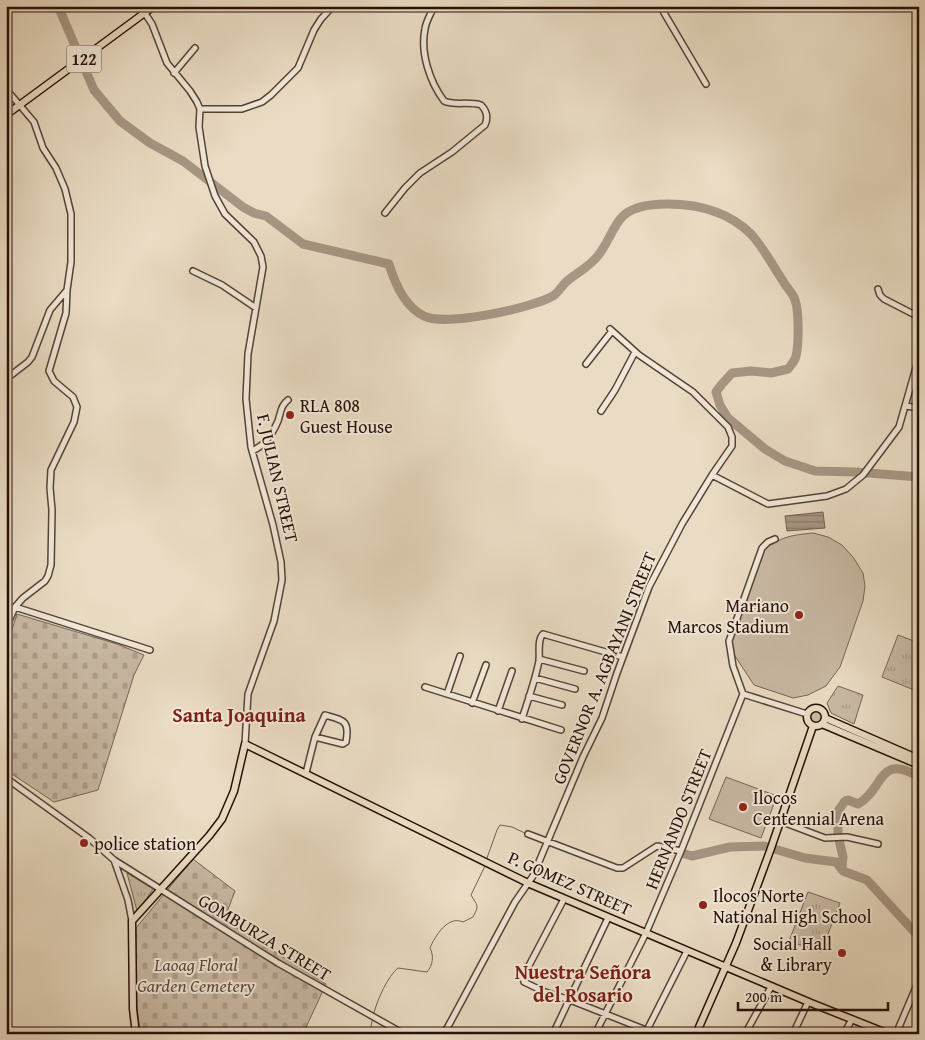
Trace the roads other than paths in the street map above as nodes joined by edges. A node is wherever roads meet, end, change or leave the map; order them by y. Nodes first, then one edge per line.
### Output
1 (140, 6) edge
2 (154, 6) edge
3 (333, 6) edge
4 (434, 6) edge
5 (660, 6) edge
6 (145, 14) junction
7 (195, 48) dead end
8 (174, 73) junction
9 (706, 84) dead end
10 (6, 89) edge
11 (21, 104) junction
12 (200, 110) junction
13 (6, 116) edge
14 (385, 213) dead end
15 (193, 271) dead end
16 (878, 289) dead end
17 (67, 290) junction
18 (256, 308) junction
19 (919, 317) edge
20 (635, 352) junction
21 (919, 357) edge
22 (586, 364) dead end
23 (6, 379) edge
24 (288, 400) dead end
25 (906, 406) junction
26 (919, 408) edge
27 (601, 412) dead end
28 (252, 452) junction
29 (712, 475) junction
30 (775, 540) dead end
31 (15, 608) junction
32 (6, 628) edge
33 (150, 650) dead end
34 (460, 656) dead end
35 (623, 657) junction
36 (539, 660) junction
37 (486, 665) dead end
38 (512, 671) dead end
39 (584, 671) dead end
40 (535, 678) junction
41 (425, 687) dead end
42 (575, 689) dead end
43 (447, 694) junction
44 (743, 694) junction
45 (529, 696) junction
46 (472, 703) junction
47 (562, 705) dead end
48 (498, 711) junction
49 (807, 714) junction
50 (522, 719) junction
51 (824, 721) junction
52 (813, 726) junction
53 (560, 730) dead end
54 (315, 737) junction
55 (245, 744) junction
56 (919, 759) edge
57 (919, 765) edge
58 (306, 773) junction
59 (6, 778) edge
60 (780, 821) junction
61 (528, 834) dead end
62 (548, 841) junction
63 (878, 844) dead end
64 (681, 851) junction
65 (114, 860) junction
66 (528, 883) junction
67 (160, 888) junction
68 (564, 899) junction
69 (608, 918) junction
70 (132, 921) junction
71 (646, 932) junction
72 (687, 951) junction
73 (725, 966) junction
74 (919, 980) edge
75 (772, 987) junction
76 (570, 1000) junction
77 (808, 1002) junction
78 (606, 1014) junction
79 (852, 1020) junction
80 (396, 1032) edge
81 (646, 1032) edge
82 (136, 1034) edge
83 (404, 1034) edge
84 (444, 1034) edge
85 (553, 1034) edge
86 (595, 1034) edge
87 (656, 1034) edge
88 (696, 1034) edge
89 (745, 1034) edge
90 (793, 1034) edge
91 (844, 1034) edge
92 (889, 1034) edge
93 (896, 1034) edge

1 - 6 street, F. JULIAN STREET
2 - 6 main road, 122
3 - 12 street
4 - 14 street
5 - 9 street
6 - 8 street, F. JULIAN STREET
6 - 11 main road, 122
7 - 8 street
8 - 12 street, F. JULIAN STREET
10 - 11 street
11 - 13 main road, 122
11 - 17 street
12 - 18 street, F. JULIAN STREET
15 - 18 street
16 - 19 street
17 - 23 street
17 - 31 street
18 - 28 street, F. JULIAN STREET
20 - 22 street, GOVERNOR A. AGBAYANI STREET
20 - 27 street
20 - 29 street, GOVERNOR A. AGBAYANI STREET
21 - 25 street
24 - 28 street
25 - 26 street
25 - 29 street
28 - 55 street, F. JULIAN STREET
29 - 35 street, GOVERNOR A. AGBAYANI STREET
30 - 44 street
31 - 32 street
31 - 33 street
34 - 43 street
35 - 36 street
35 - 62 street, GOVERNOR A. AGBAYANI STREET
36 - 39 street
36 - 40 street
37 - 46 street
38 - 48 street
40 - 42 street
40 - 45 street
41 - 43 street
43 - 46 street
44 - 49 street
44 - 64 street, HERNANDO STREET
45 - 47 street
45 - 50 street
46 - 48 street
48 - 50 street
49 - 51 main road
49 - 52 main road
50 - 53 street
51 - 52 main road
51 - 56 main road
51 - 57 main road
52 - 60 main road
54 - 54 street
54 - 58 street
55 - 58 main road, P. GOMEZ STREET
55 - 67 main road, F. JULIAN STREET
58 - 66 main road, P. GOMEZ STREET
59 - 65 street, GOMBURZA STREET
60 - 63 street
60 - 73 main road
61 - 62 street
62 - 64 street
62 - 66 street, GOVERNOR A. AGBAYANI STREET
64 - 71 street, HERNANDO STREET
65 - 67 street, GOMBURZA STREET
65 - 70 street
66 - 68 main road, P. GOMEZ STREET
66 - 84 street, GOVERNOR A. AGBAYANI STREET
67 - 70 main road, F. JULIAN STREET
67 - 80 street, GOMBURZA STREET
68 - 69 main road, P. GOMEZ STREET
68 - 76 street
69 - 71 main road, P. GOMEZ STREET
69 - 76 street
70 - 82 main road
71 - 72 main road, P. GOMEZ STREET
71 - 78 street, HERNANDO STREET
72 - 73 main road, P. GOMEZ STREET
72 - 81 street
73 - 75 main road, P. GOMEZ STREET
73 - 88 main road
74 - 93 street
75 - 77 main road, P. GOMEZ STREET
75 - 89 street
76 - 78 street
76 - 85 street
77 - 79 main road, P. GOMEZ STREET
77 - 90 street
78 - 81 street
78 - 86 street, HERNANDO STREET
79 - 91 street
79 - 92 main road, P. GOMEZ STREET
80 - 83 street, GOMBURZA STREET
81 - 87 street

